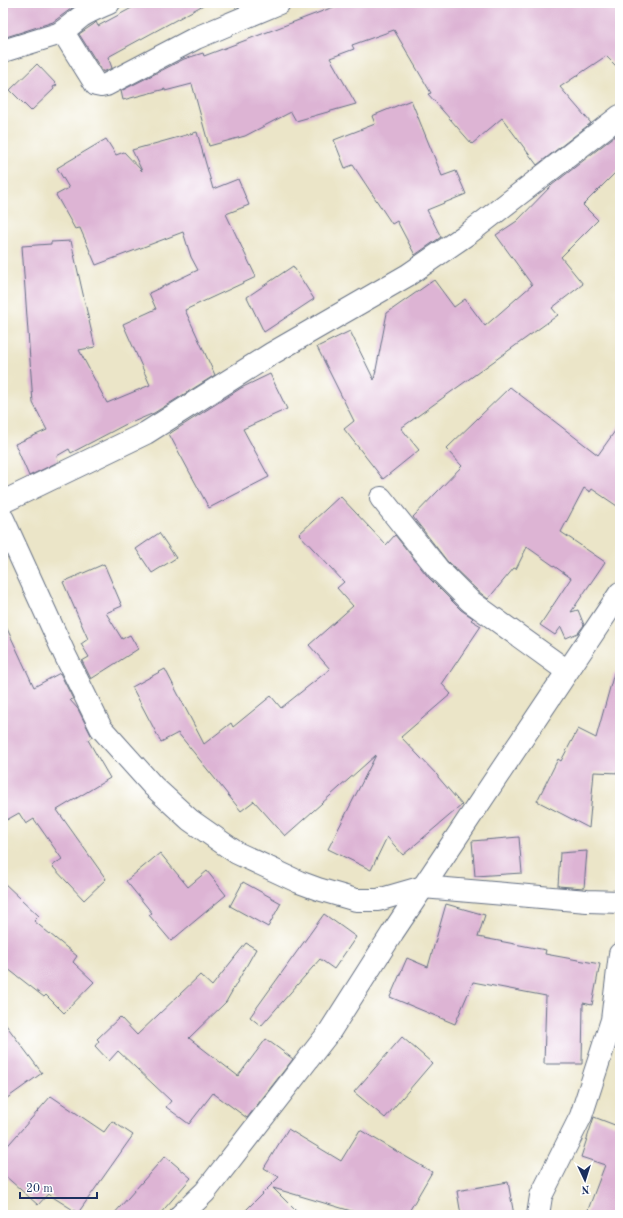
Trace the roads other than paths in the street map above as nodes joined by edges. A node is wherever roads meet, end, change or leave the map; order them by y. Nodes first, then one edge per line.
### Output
1 (109, 3) edge
2 (279, 3) edge
3 (63, 32) junction
4 (3, 52) edge
5 (620, 116) edge
6 (381, 498) dead end
7 (3, 502) edge
8 (3, 519) edge
9 (620, 593) edge
10 (568, 671) junction
11 (423, 887) junction
12 (620, 902) edge
13 (620, 954) edge
14 (181, 1215) edge
15 (538, 1215) edge

1 - 3 street
2 - 3 street
3 - 4 street
5 - 7 street
6 - 10 street
8 - 11 street
9 - 10 street
10 - 11 street
11 - 12 street
11 - 14 street
13 - 15 street

